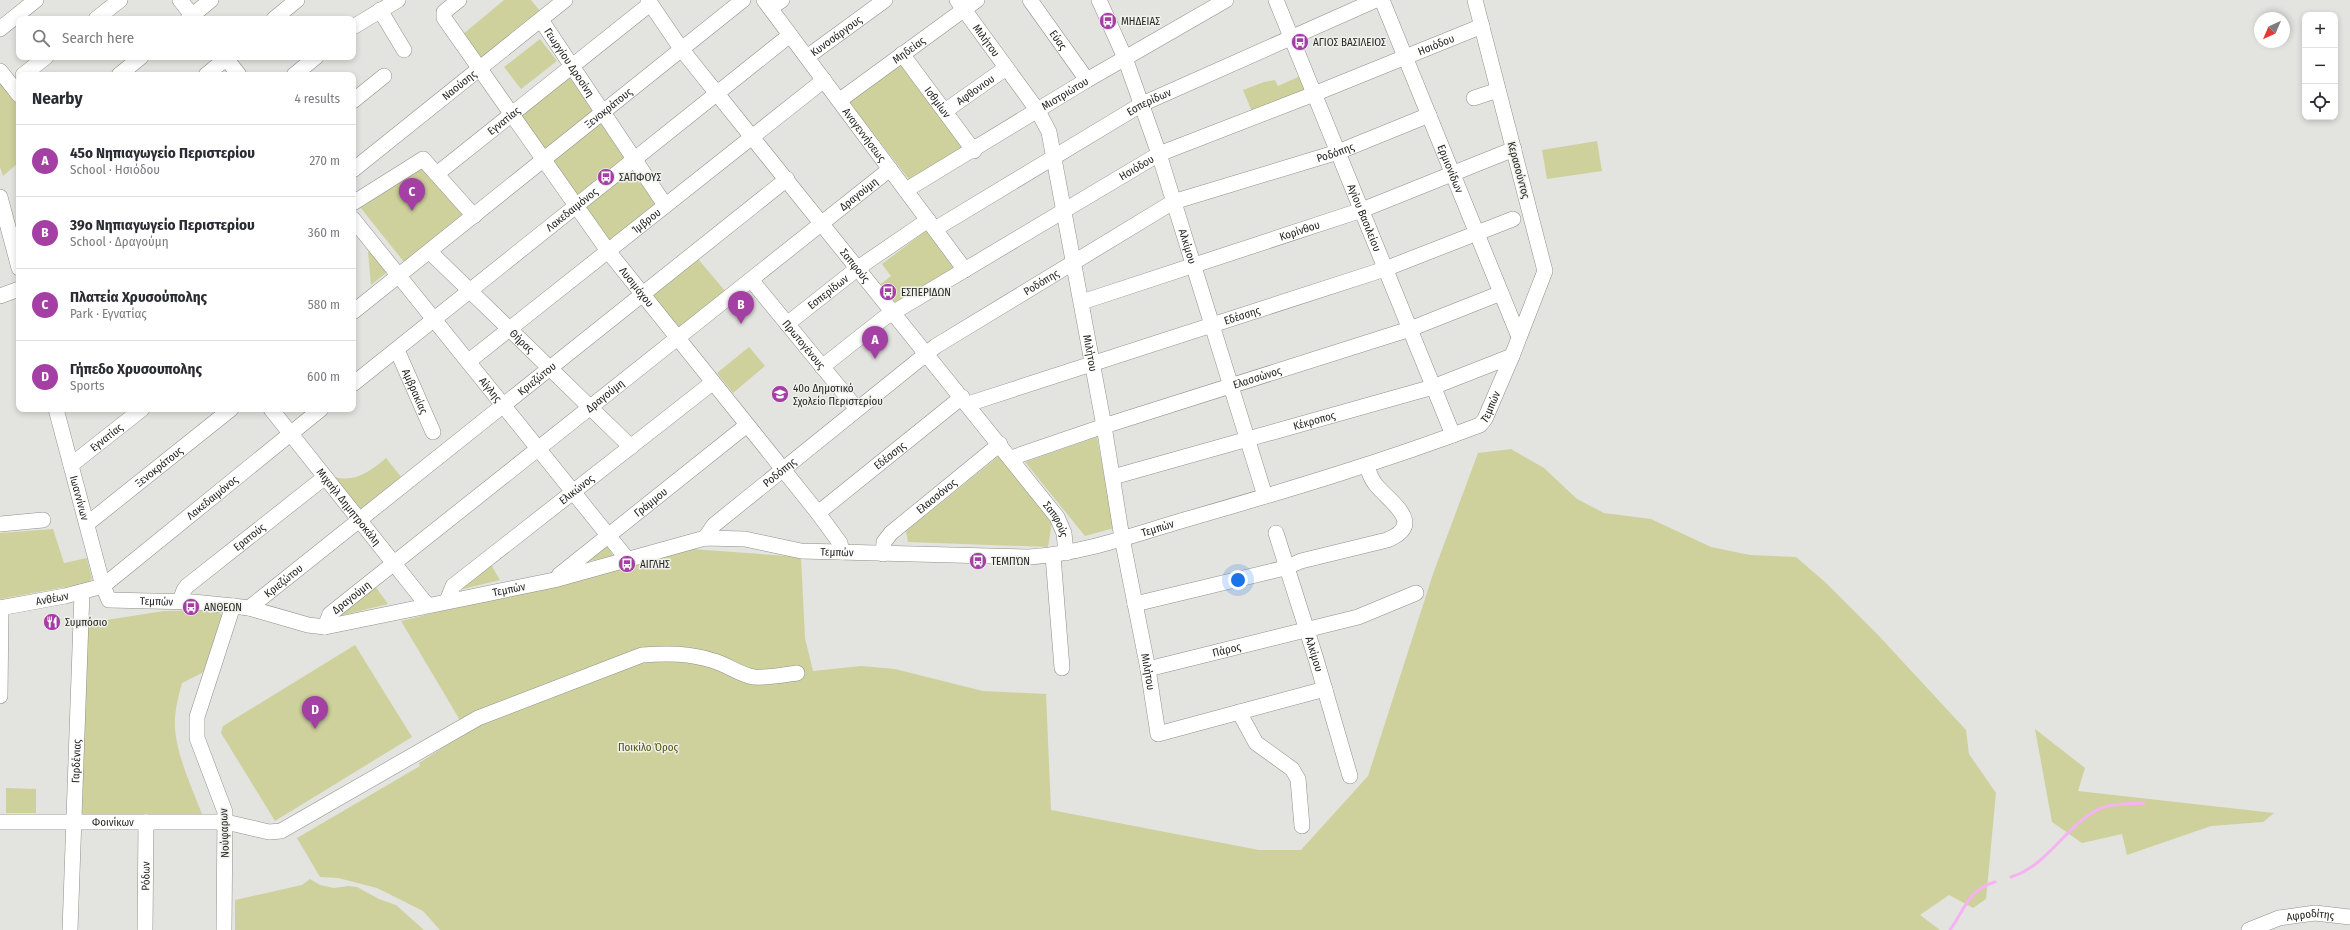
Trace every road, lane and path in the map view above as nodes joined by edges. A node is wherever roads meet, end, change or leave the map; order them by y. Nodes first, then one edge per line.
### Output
1 (36, 0) edge
2 (120, 0) edge
3 (180, 0) edge
4 (211, 0) edge
5 (298, 0) edge
6 (398, 0) edge
7 (459, 0) edge
8 (565, 0) edge
9 (743, 0) edge
10 (885, 0) edge
11 (977, 0) edge
12 (1030, 0) edge
13 (1099, 0) edge
14 (1226, 0) edge
15 (1276, 0) edge
16 (1376, 0) edge
17 (1382, 0) edge
18 (1475, 0) edge
19 (649, 2) edge
20 (772, 3) edge
21 (960, 5) edge
22 (380, 10) junction
23 (16, 16) edge
24 (16, 16) edge
25 (100, 16) edge
26 (190, 16) edge
27 (193, 16) edge
28 (278, 16) edge
29 (540, 20) junction
30 (356, 25) edge
31 (1482, 26) junction
32 (0, 29) edge
33 (790, 35) junction
34 (1291, 37) junction
35 (404, 50) dead end
36 (682, 50) junction
37 (902, 54) junction
38 (807, 57) junction
39 (1126, 58) junction
40 (1406, 58) junction
41 (42, 60) edge
42 (137, 60) edge
43 (224, 60) edge
44 (228, 60) edge
45 (312, 60) edge
46 (571, 67) junction
47 (1006, 68) junction
48 (479, 70) junction
49 (0, 71) edge
50 (27, 72) edge
51 (123, 72) edge
52 (210, 72) edge
53 (237, 72) edge
54 (298, 72) edge
55 (384, 76) dead end
56 (824, 80) junction
57 (1087, 80) junction
58 (16, 86) edge
59 (1498, 90) junction
60 (718, 93) junction
61 (1314, 94) junction
62 (1474, 98) dead end
63 (356, 99) edge
64 (840, 100) junction
65 (1142, 104) junction
66 (1038, 110) junction
67 (945, 111) junction
68 (511, 114) junction
69 (602, 114) junction
70 (1429, 116) junction
71 (753, 137) junction
72 (1514, 149) junction
73 (974, 151) junction
74 (1338, 152) junction
75 (1158, 154) junction
76 (1054, 158) junction
77 (634, 159) junction
78 (544, 160) junction
79 (356, 168) edge
80 (890, 169) junction
81 (438, 173) junction
82 (1453, 174) junction
83 (787, 179) junction
84 (906, 190) junction
85 (0, 197) edge
86 (356, 201) edge
87 (1173, 202) junction
88 (576, 204) junction
89 (665, 205) junction
90 (1064, 210) junction
91 (1362, 210) junction
92 (474, 216) junction
93 (1513, 219) dead end
94 (821, 223) junction
95 (931, 224) junction
96 (14, 228) edge
97 (1477, 234) junction
98 (358, 236) edge
99 (16, 244) edge
100 (608, 251) junction
101 (430, 252) junction
102 (1074, 262) junction
103 (1193, 264) junction
104 (858, 268) junction
105 (1385, 269) junction
106 (965, 270) junction
107 (398, 276) junction
108 (752, 281) junction
109 (16, 290) edge
110 (470, 291) junction
111 (1501, 293) junction
112 (643, 295) junction
113 (0, 296) edge
114 (1082, 302) junction
115 (356, 310) edge
116 (893, 312) junction
117 (434, 319) junction
118 (787, 324) junction
119 (1212, 326) junction
120 (509, 329) junction
121 (1410, 329) junction
122 (1519, 337) junction
123 (677, 339) junction
124 (397, 350) junction
125 (925, 353) junction
126 (1512, 356) junction
127 (469, 361) junction
128 (1092, 362) junction
129 (822, 367) junction
130 (550, 368) junction
131 (356, 382) edge
132 (712, 383) junction
133 (1230, 387) junction
134 (1433, 387) junction
135 (965, 400) junction
136 (502, 405) junction
137 (590, 407) junction
138 (857, 409) junction
139 (57, 412) edge
140 (138, 412) edge
141 (227, 412) edge
142 (273, 412) edge
143 (317, 412) edge
144 (747, 426) junction
145 (1104, 426) junction
146 (433, 432) dead end
147 (290, 433) junction
148 (1453, 435) junction
149 (1247, 439) junction
150 (1000, 444) junction
151 (631, 447) junction
152 (538, 450) junction
153 (1012, 458) junction
154 (71, 465) junction
155 (1367, 466) junction
156 (782, 469) junction
157 (325, 477) junction
158 (1113, 477) junction
159 (572, 492) junction
160 (1265, 496) junction
161 (818, 513) junction
162 (43, 520) dead end
163 (360, 520) junction
164 (0, 524) edge
165 (87, 524) junction
166 (1276, 533) dead end
167 (609, 537) junction
168 (705, 538) junction
169 (1122, 538) junction
170 (842, 552) junction
171 (883, 554) junction
172 (1060, 554) junction
173 (628, 560) junction
174 (394, 563) junction
175 (1285, 568) junction
176 (554, 580) junction
177 (103, 586) junction
178 (82, 592) junction
179 (1416, 593) dead end
180 (180, 601) junction
181 (447, 601) junction
182 (1135, 604) junction
183 (427, 605) junction
184 (233, 606) junction
185 (1, 608) edge
186 (249, 608) junction
187 (325, 627) junction
188 (1305, 629) junction
189 (1062, 668) dead end
190 (1148, 669) junction
191 (797, 673) dead end
192 (1325, 689) junction
193 (0, 696) edge
194 (1239, 712) junction
195 (1350, 776) dead end
196 (0, 822) edge
197 (72, 822) junction
198 (146, 822) junction
199 (226, 822) junction
200 (1302, 826) dead end
201 (2350, 917) edge
202 (70, 930) edge
203 (145, 930) edge
204 (224, 930) edge
205 (2249, 930) edge

1 - 24 street
2 - 25 street
3 - 26 street
4 - 27 street
5 - 28 street
6 - 22 street
7 - 48 street, Λυσιμάχου
8 - 29 street, Ναούσης
9 - 36 street, Ξενοκράτους
10 - 38 street, Κυνοσάργους
11 - 21 street, Μηδείας
12 - 57 street, Εύας
13 - 39 street, Αλκίμου
14 - 39 street, Μιστριώτου
15 - 34 street, Αγίου Βασιλείου
16 - 34 street, Εσπερίδων
17 - 40 street, Ερμιονίδων
18 - 31 street, Κερασούντος
19 - 36 street, Σαπφούς
19 - 46 street, Εγνατίας
20 - 33 street, Αναγεννήσεως
21 - 37 street, Μηδείας
21 - 47 street, Μιλήτου
22 - 30 street
22 - 35 street
23 - 32 street
29 - 46 street, Γεωργίου Δροσίνη
29 - 48 street, Ναούσης
31 - 40 street, Ησιόδου
31 - 59 street, Κερασούντος
33 - 38 street, Αναγεννήσεως
33 - 60 street, Λακεδαιμόνος
34 - 61 street, Αγίου Βασιλείου
34 - 65 street, Εσπερίδων
36 - 60 street, Σαπφούς
36 - 69 street, Ξενοκράτους
37 - 64 street, Μηδείας
37 - 67 street, Ισθμίων
38 - 56 street, Αναγεννήσεως
39 - 57 street, Μιστριώτου
39 - 65 street, Αλκίμου
40 - 61 street, Ησιόδου
40 - 70 street, Ερμιονίδων
41 - 50 street
42 - 51 street
43 - 52 street
44 - 53 street
45 - 54 street
46 - 68 street, Εγνατίας
46 - 69 street, Γεωργίου Δροσίνη
47 - 66 street, Μιλήτου
47 - 67 street, Αφθονιου
48 - 68 street, Λυσιμάχου
48 - 79 street, Ναούσης
49 - 58 street
55 - 63 street
56 - 64 street, Αναγεννήσεως
56 - 71 street, Ίμβρου
57 - 66 street, Μιστριώτου
59 - 62 street
59 - 72 street, Κερασούντος
60 - 71 street, Σαπφούς
60 - 77 street, Λακεδαιμόνος
61 - 74 street, Αγίου Βασιλείου
61 - 75 street, Ησιόδου
64 - 80 street, Αναγεννήσεως
65 - 75 street, Αλκίμου
65 - 76 street, Εσπερίδων
66 - 73 street, Μιστριώτου
66 - 76 street, Μιλήτου
67 - 73 street, Ισθμίων
68 - 78 street, Λυσιμάχου
68 - 81 street, Εγνατίας
69 - 77 street, Γεωργίου Δροσίνη
69 - 78 street, Ξενοκράτους
70 - 74 street, Ροδόπης
70 - 82 street, Ερμιονίδων
71 - 83 street, Σαπφούς
71 - 89 street, Ίμβρου
72 - 82 street, Κορίνθου
72 - 122 street, Κερασούντος
73 - 84 street, Μιστριώτου
74 - 87 street, Ροδόπης
74 - 91 street, Αγίου Βασιλείου
75 - 87 street, Αλκίμου
75 - 90 street, Ησιόδου
76 - 90 street, Μιλήτου
76 - 95 street, Εσπερίδων
77 - 88 street, Λακεδαιμόνος
77 - 89 street, Γεωργίου Δροσίνη
78 - 88 street, Λυσιμάχου
78 - 92 street, Ξενοκράτους
80 - 84 street, Αναγεννήσεως
80 - 94 street, Δραγούμη
81 - 86 street
81 - 92 street
82 - 91 street, Κορίνθου
82 - 97 street, Ερμιονίδων
83 - 94 street, Σαπφούς
83 - 112 street, Κριεζώτου
84 - 95 street, Αναγεννήσεως
85 - 96 street
87 - 102 street, Ροδόπης
87 - 103 street, Αλκίμου
88 - 100 street, Λυσιμάχου
88 - 110 street, Λακεδαιμόνος
89 - 100 street, Ίμβρου
90 - 102 street, Μιλήτου
90 - 106 street, Ησιόδου
91 - 103 street, Κορίνθου
91 - 105 street, Αγίου Βασιλείου
92 - 101 street, Ξενοκράτους
93 - 97 street, Εδέσσης
94 - 104 street, Σαπφούς
94 - 108 street, Δραγούμη
95 - 104 street, Εσπερίδων
95 - 106 street, Αναγεννήσεως
96 - 99 street
97 - 105 street, Εδέσσης
97 - 111 street, Ερμιονίδων
98 - 107 street, Αίγλης
100 - 112 street, Λυσιμάχου
100 - 120 street, Ίμβρου
101 - 107 street, Ξενοκράτους
101 - 110 street, Θήρας
102 - 114 street, Μιλήτου
102 - 125 street, Ροδόπης
103 - 114 street, Κορίνθου
103 - 119 street, Αλκίμου
104 - 116 street, Σαπφούς
104 - 118 street, Εσπερίδων
105 - 119 street, Εδέσσης
105 - 121 street, Αγίου Βασιλείου
106 - 116 street, Ησιόδου
107 - 115 street, Ξενοκράτους
107 - 117 street, Αίγλης
108 - 118 street, Πρωτογένους
108 - 123 street, Δραγούμη
109 - 113 street
110 - 117 street, Λακεδαιμόνος
110 - 120 street, Θήρας
111 - 121 street, Ελασσώνος
111 - 122 street, Ερμιονίδων
112 - 123 street, Λυσιμάχου
112 - 130 street, Κριεζώτου
114 - 128 street, Μιλήτου
116 - 125 street, Σαπφούς
116 - 129 street, Ησιόδου
117 - 124 street, Λακεδαιμόνος
117 - 127 street, Αίγλης
118 - 129 street, Πρωτογένους
119 - 128 street, Εδέσσης
119 - 133 street, Αλκίμου
120 - 127 street, Ίμβρου
120 - 130 street, Θήρας
121 - 133 street, Ελασσώνος
121 - 134 street, Αγίου Βασιλείου
122 - 126 street, Τεμπών
123 - 132 street, Λυσιμάχου
123 - 137 street, Δραγούμη
124 - 131 street, Λακεδαιμόνος
124 - 146 street, Αμβρακίας
125 - 135 street, Σαπφούς
125 - 138 street, Ροδόπης
126 - 134 street, Κέκροπος
126 - 148 street, Τεμπών
127 - 136 street, Αίγλης
128 - 135 street, Εδέσσης
128 - 145 street, Μιλήτου
129 - 138 street, Πρωτογένους
130 - 136 street, Κριεζώτου
130 - 137 street, Θήρας
132 - 144 street, Λυσιμάχου
132 - 151 street, Ελικώνος
133 - 145 street, Ελασσώνος
133 - 149 street, Αλκίμου
134 - 148 street, Αγίου Βασιλείου
134 - 149 street, Κέκροπος
135 - 150 street, Σαπφούς
135 - 161 street, Εδέσσης
136 - 152 street, Αίγλης
136 - 163 street, Κριεζώτου
137 - 151 street, Θήρας
137 - 152 street, Δραγούμη
138 - 156 street, Ροδόπης
139 - 154 street, Ιωαννίνων
140 - 154 street, Εγνατίας
141 - 165 street, Ξενοκράτους
142 - 147 street, Μιχαήλ Δημητροκάλη
143 - 147 street, Λακεδαιμόνος
144 - 156 street, Λυσιμάχου
144 - 167 street, Γράμμου
145 - 153 street, Ελασσώνος
145 - 158 street, Μιλήτου
147 - 157 street, Μιχαήλ Δημητροκάλη
147 - 177 street, Λακεδαιμόνος
148 - 155 street, Τεμπών
149 - 158 street, Κέκροπος
149 - 160 street, Αλκίμου
150 - 153 street, Σαπφούς
150 - 171 street, Ελασσόνος
151 - 159 street, Ελικώνος
152 - 159 street, Αίγλης
152 - 174 street, Δραγούμη
153 - 172 street, Σαπφούς
154 - 165 street, Ιωαννίνων
155 - 160 street, Τεμπών
155 - 175 street
156 - 161 street, Λυσιμάχου
156 - 168 street, Ροδόπης
157 - 163 street, Μιχαήλ Δημητροκάλη
157 - 180 street, Ερατούς
158 - 169 street, Μιλήτου
159 - 167 street, Αίγλης
159 - 181 street, Ελικώνος
160 - 169 street, Τεμπών
161 - 170 street, Λυσιμάχου
162 - 164 street
163 - 174 street, Μιχαήλ Δημητροκάλη
163 - 186 street, Κριεζώτου
165 - 177 street, Ιωαννίνων
166 - 175 street, Αλκίμου
167 - 173 street, Αίγλης
167 - 176 street, Γράμμου
168 - 170 street, Τεμπών
168 - 173 street, Τεμπών
169 - 172 street, Τεμπών
169 - 182 street, Μιλήτου
170 - 171 street, Τεμπών
171 - 172 street, Τεμπών
172 - 189 street, Σαπφούς
173 - 176 street, Τεμπών
174 - 183 street, Μιχαήλ Δημητροκάλη
174 - 187 street, Δραγούμη
175 - 182 street
175 - 188 street, Αλκίμου
176 - 181 street, Τεμπών
177 - 178 street, Ανθέων
177 - 180 street, Τεμπών
178 - 185 street, Ανθέων
178 - 197 street, Γαρδένιας
179 - 188 street, Πάρος
180 - 184 street, Τεμπών
181 - 183 street, Τεμπών
182 - 190 street, Μιλήτου
183 - 187 street, Τεμπών
184 - 186 street, Τεμπών
184 - 199 street, Νούφαρων
185 - 193 street
186 - 187 street, Τεμπών
188 - 190 street, Πάρος
188 - 192 street, Αλκίμου
190 - 194 street, Μιλήτου
191 - 199 street, Φοινίκων
192 - 194 street
192 - 195 street, Αλκίμου
194 - 200 street
196 - 197 street, Φοινίκων
197 - 198 street, Φοινίκων
197 - 202 street, Γαρδένιας
198 - 199 street, Φοινίκων
198 - 203 street, Ρόδων
199 - 204 street, Νούφαρων
201 - 205 street, Αφροδίτης

